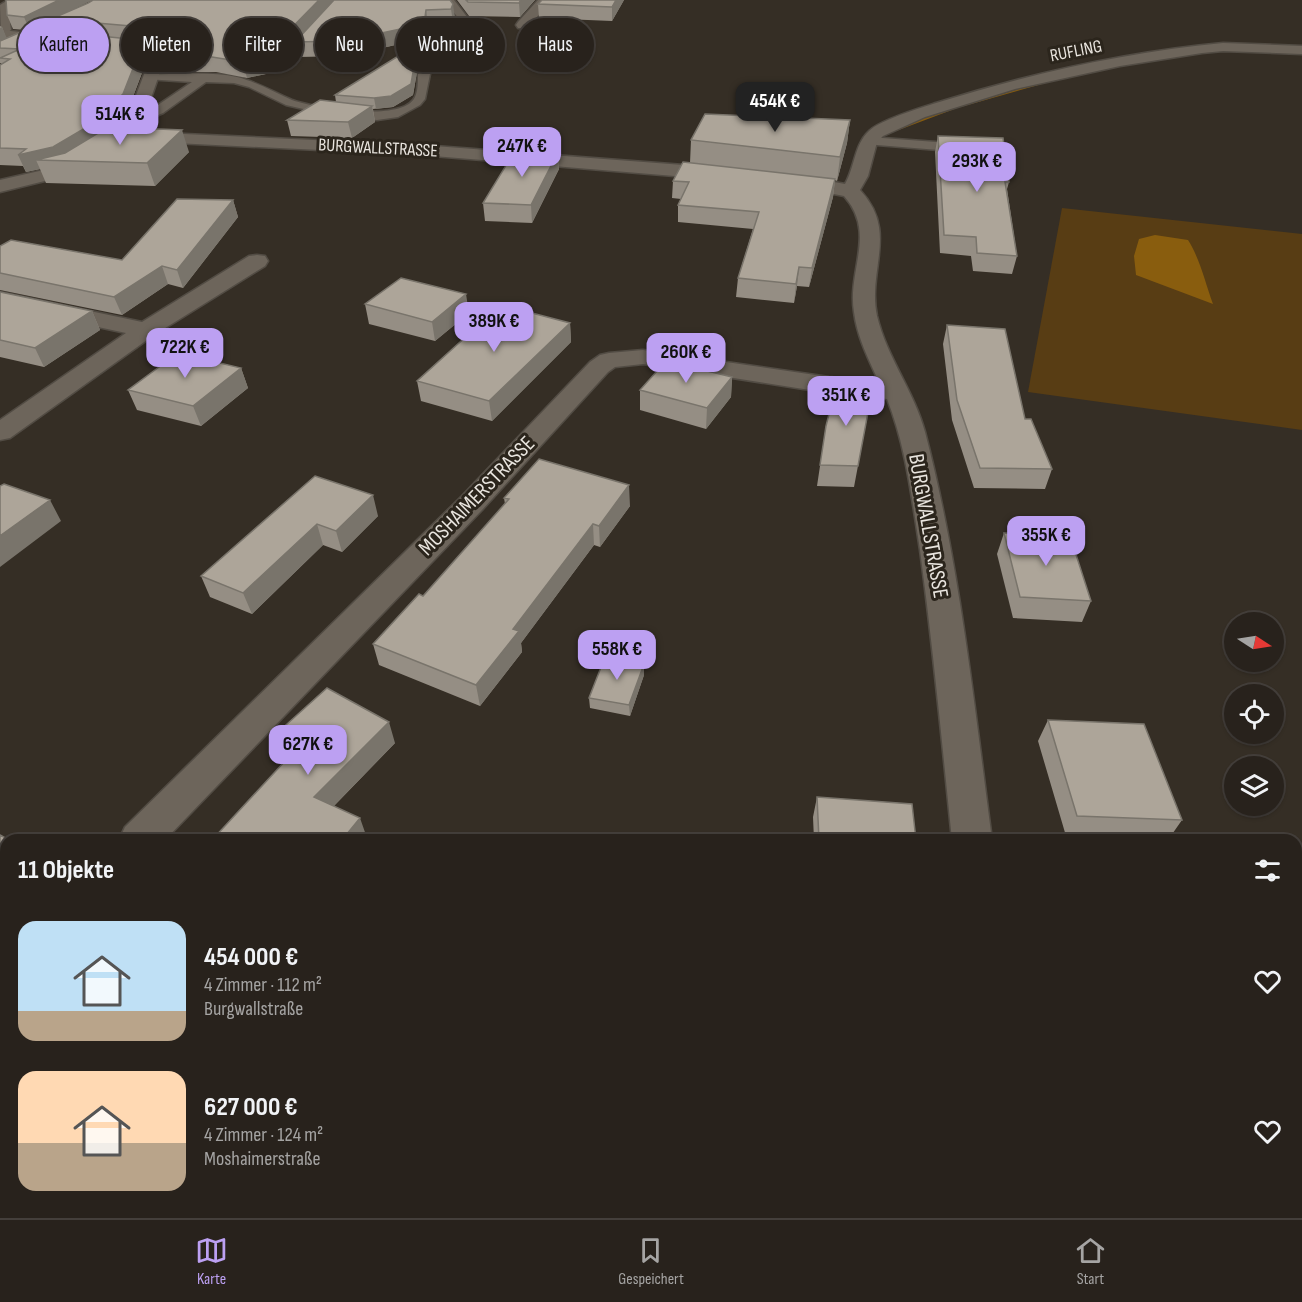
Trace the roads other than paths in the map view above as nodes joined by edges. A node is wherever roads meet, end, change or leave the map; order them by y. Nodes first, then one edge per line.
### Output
1 (15, 0) edge
2 (106, 0) edge
3 (341, 0) edge
4 (449, 0) edge
5 (545, 0) edge
6 (70, 18) edge
7 (463, 18) edge
8 (529, 18) edge
9 (1, 34) edge
10 (18, 37) edge
11 (303, 43) edge
12 (18, 44) edge
13 (109, 44) edge
14 (1302, 50) edge
15 (0, 52) edge
16 (424, 74) dead end
17 (150, 77) junction
18 (202, 80) junction
19 (135, 121) junction
20 (120, 137) junction
21 (869, 141) junction
22 (963, 148) edge
23 (513, 157) junction
24 (502, 174) edge
25 (735, 175) edge
26 (776, 179) edge
27 (0, 186) edge
28 (850, 191) junction
29 (257, 261) dead end
30 (0, 299) edge
31 (146, 330) junction
32 (898, 392) junction
33 (0, 432) edge
34 (145, 834) edge
35 (971, 834) edge

1 - 9 lane
2 - 6 street
3 - 11 lane
4 - 7 lane
5 - 8 street
9 - 10 street
12 - 15 street
13 - 17 street
14 - 21 street, RUFLING
16 - 18 lane
17 - 18 lane
17 - 19 street
18 - 19 lane
19 - 20 street
20 - 23 street, BURGWALLSTRASSE
20 - 27 street
21 - 22 lane
21 - 28 street
23 - 24 lane
23 - 25 street, BURGWALLSTRASSE
26 - 28 street
28 - 32 street, BURGWALLSTRASSE
29 - 31 street
30 - 31 street
31 - 33 street
32 - 34 street, MOSHAIMERSTRASSE
32 - 35 street, BURGWALLSTRASSE

